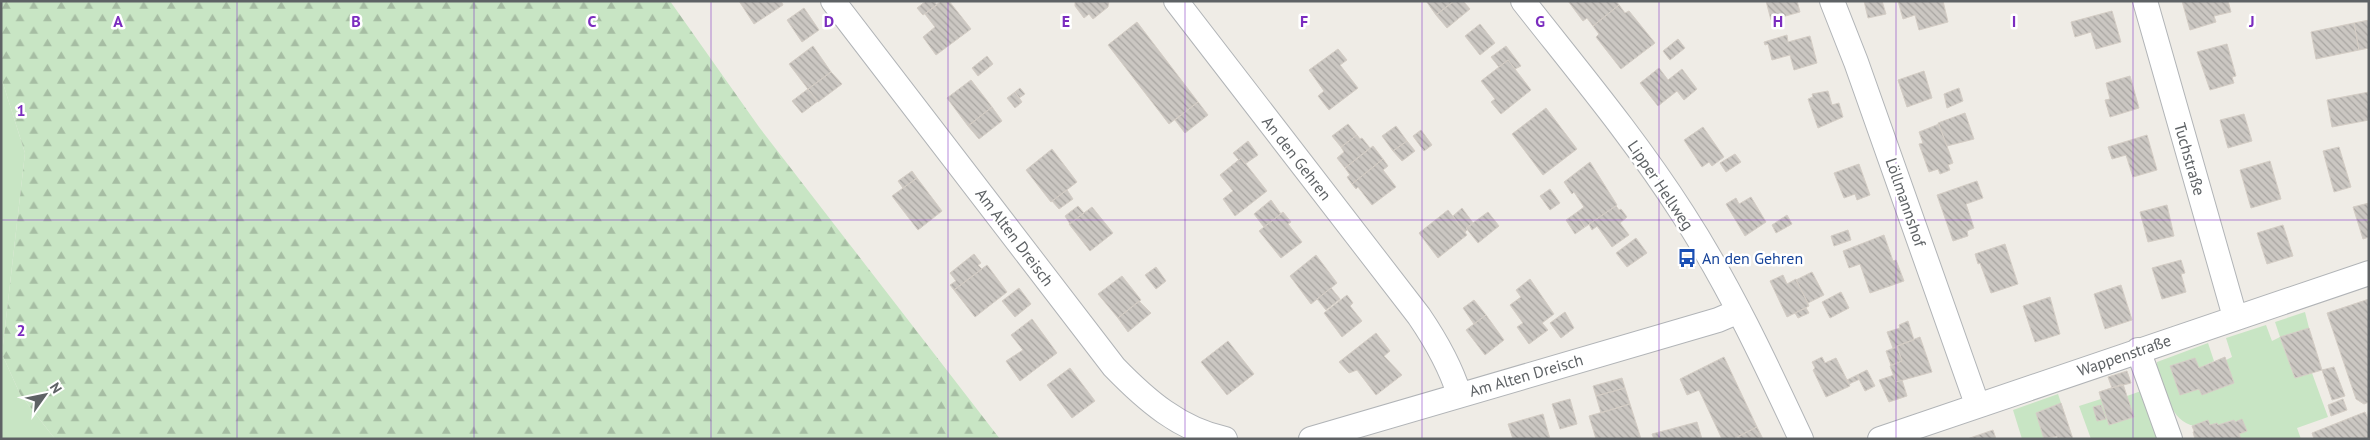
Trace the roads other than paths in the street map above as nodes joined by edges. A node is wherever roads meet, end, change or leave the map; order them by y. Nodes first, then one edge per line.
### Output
1 (833, 1) edge
2 (1176, 1) edge
3 (1523, 1) edge
4 (1832, 1) edge
5 (2145, 1) edge
6 (2369, 273) edge
7 (1739, 310) junction
8 (2235, 317) junction
9 (2138, 350) junction
10 (1459, 394) junction
11 (1977, 404) junction
12 (1225, 439) edge
13 (1312, 439) edge
14 (1801, 439) edge
15 (1880, 439) edge
16 (2170, 439) edge

1 - 12 street, Am Alten Dreisch
2 - 10 street, An den Gehren
3 - 7 street, Lipper Hellweg
4 - 11 street, Löllmannshof
5 - 8 street, Tuchstraße
6 - 8 street, Wappenstraße
7 - 10 street, Am Alten Dreisch
7 - 14 street, Lipper Hellweg
8 - 9 street, Wappenstraße
9 - 11 street, Wappenstraße
9 - 16 street
10 - 13 street, Am Alten Dreisch
11 - 15 street, Wappenstraße

